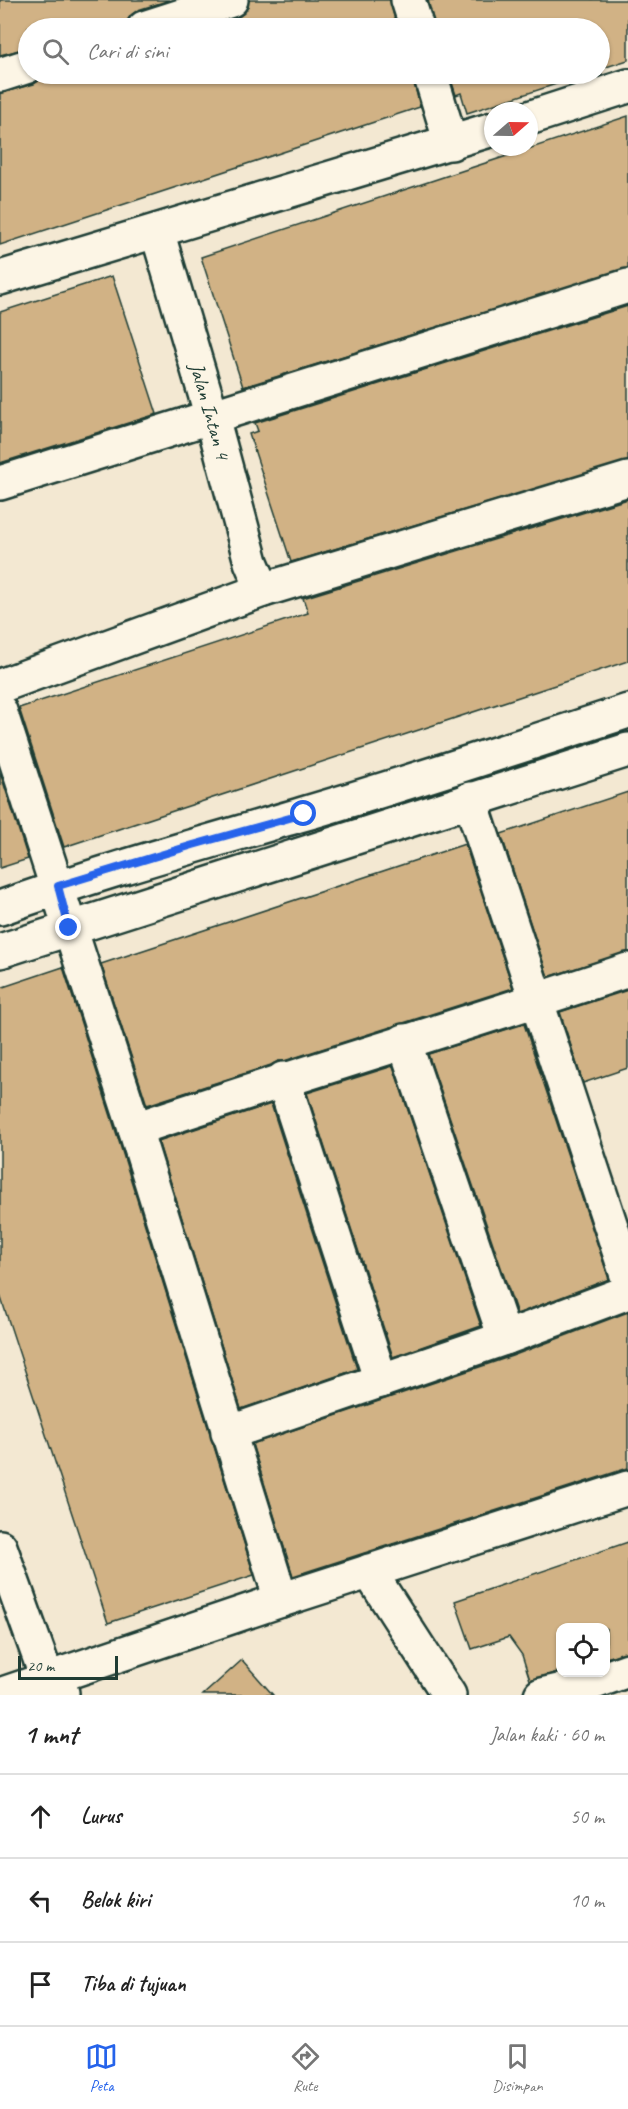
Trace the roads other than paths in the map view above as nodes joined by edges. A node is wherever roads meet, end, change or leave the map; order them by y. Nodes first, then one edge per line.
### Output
1 (231, 0) edge
2 (408, 0) edge
3 (175, 18) edge
4 (414, 18) edge
5 (18, 69) edge
6 (0, 75) edge
7 (433, 84) edge
8 (628, 86) edge
9 (538, 115) edge
10 (484, 132) edge
11 (451, 143) junction
12 (157, 231) junction
13 (0, 278) edge
14 (628, 286) edge
15 (213, 417) junction
16 (628, 479) edge
17 (0, 483) edge
18 (263, 590) junction
19 (0, 686) edge
20 (0, 711) edge
21 (628, 711) edge
22 (628, 750) edge
23 (470, 799) junction
24 (58, 886) junction
25 (0, 908) edge
26 (69, 928) junction
27 (0, 951) edge
28 (628, 970) edge
29 (536, 1001) junction
30 (404, 1041) junction
31 (283, 1079) junction
32 (135, 1129) junction
33 (628, 1278) edge
34 (628, 1292) edge
35 (505, 1338) junction
36 (381, 1381) junction
37 (228, 1433) junction
38 (628, 1488) edge
39 (0, 1547) edge
40 (369, 1571) junction
41 (281, 1600) junction
42 (628, 1670) edge
43 (55, 1687) edge
44 (585, 1689) edge
45 (0, 1695) edge
46 (449, 1695) edge
47 (541, 1695) edge

1 - 3 street
2 - 4 street
5 - 6 street
7 - 11 street
8 - 9 street
10 - 11 street
11 - 12 street
12 - 13 street
12 - 15 street, Jalan Intan 4
14 - 15 street
15 - 17 street
15 - 18 street, Jalan Intan 4
16 - 18 street
18 - 19 street
20 - 24 street
21 - 24 street
22 - 23 street
23 - 26 street
23 - 29 street
24 - 25 street
24 - 26 street
26 - 27 street
26 - 32 street
28 - 29 street
29 - 30 street
29 - 33 street
30 - 31 street
30 - 35 street
31 - 32 street
31 - 36 street
32 - 37 street
34 - 35 street
35 - 36 street
36 - 37 street
37 - 41 street
38 - 40 street
39 - 43 street
40 - 41 street
40 - 46 street
41 - 43 street
42 - 44 street
43 - 45 street
44 - 47 street

